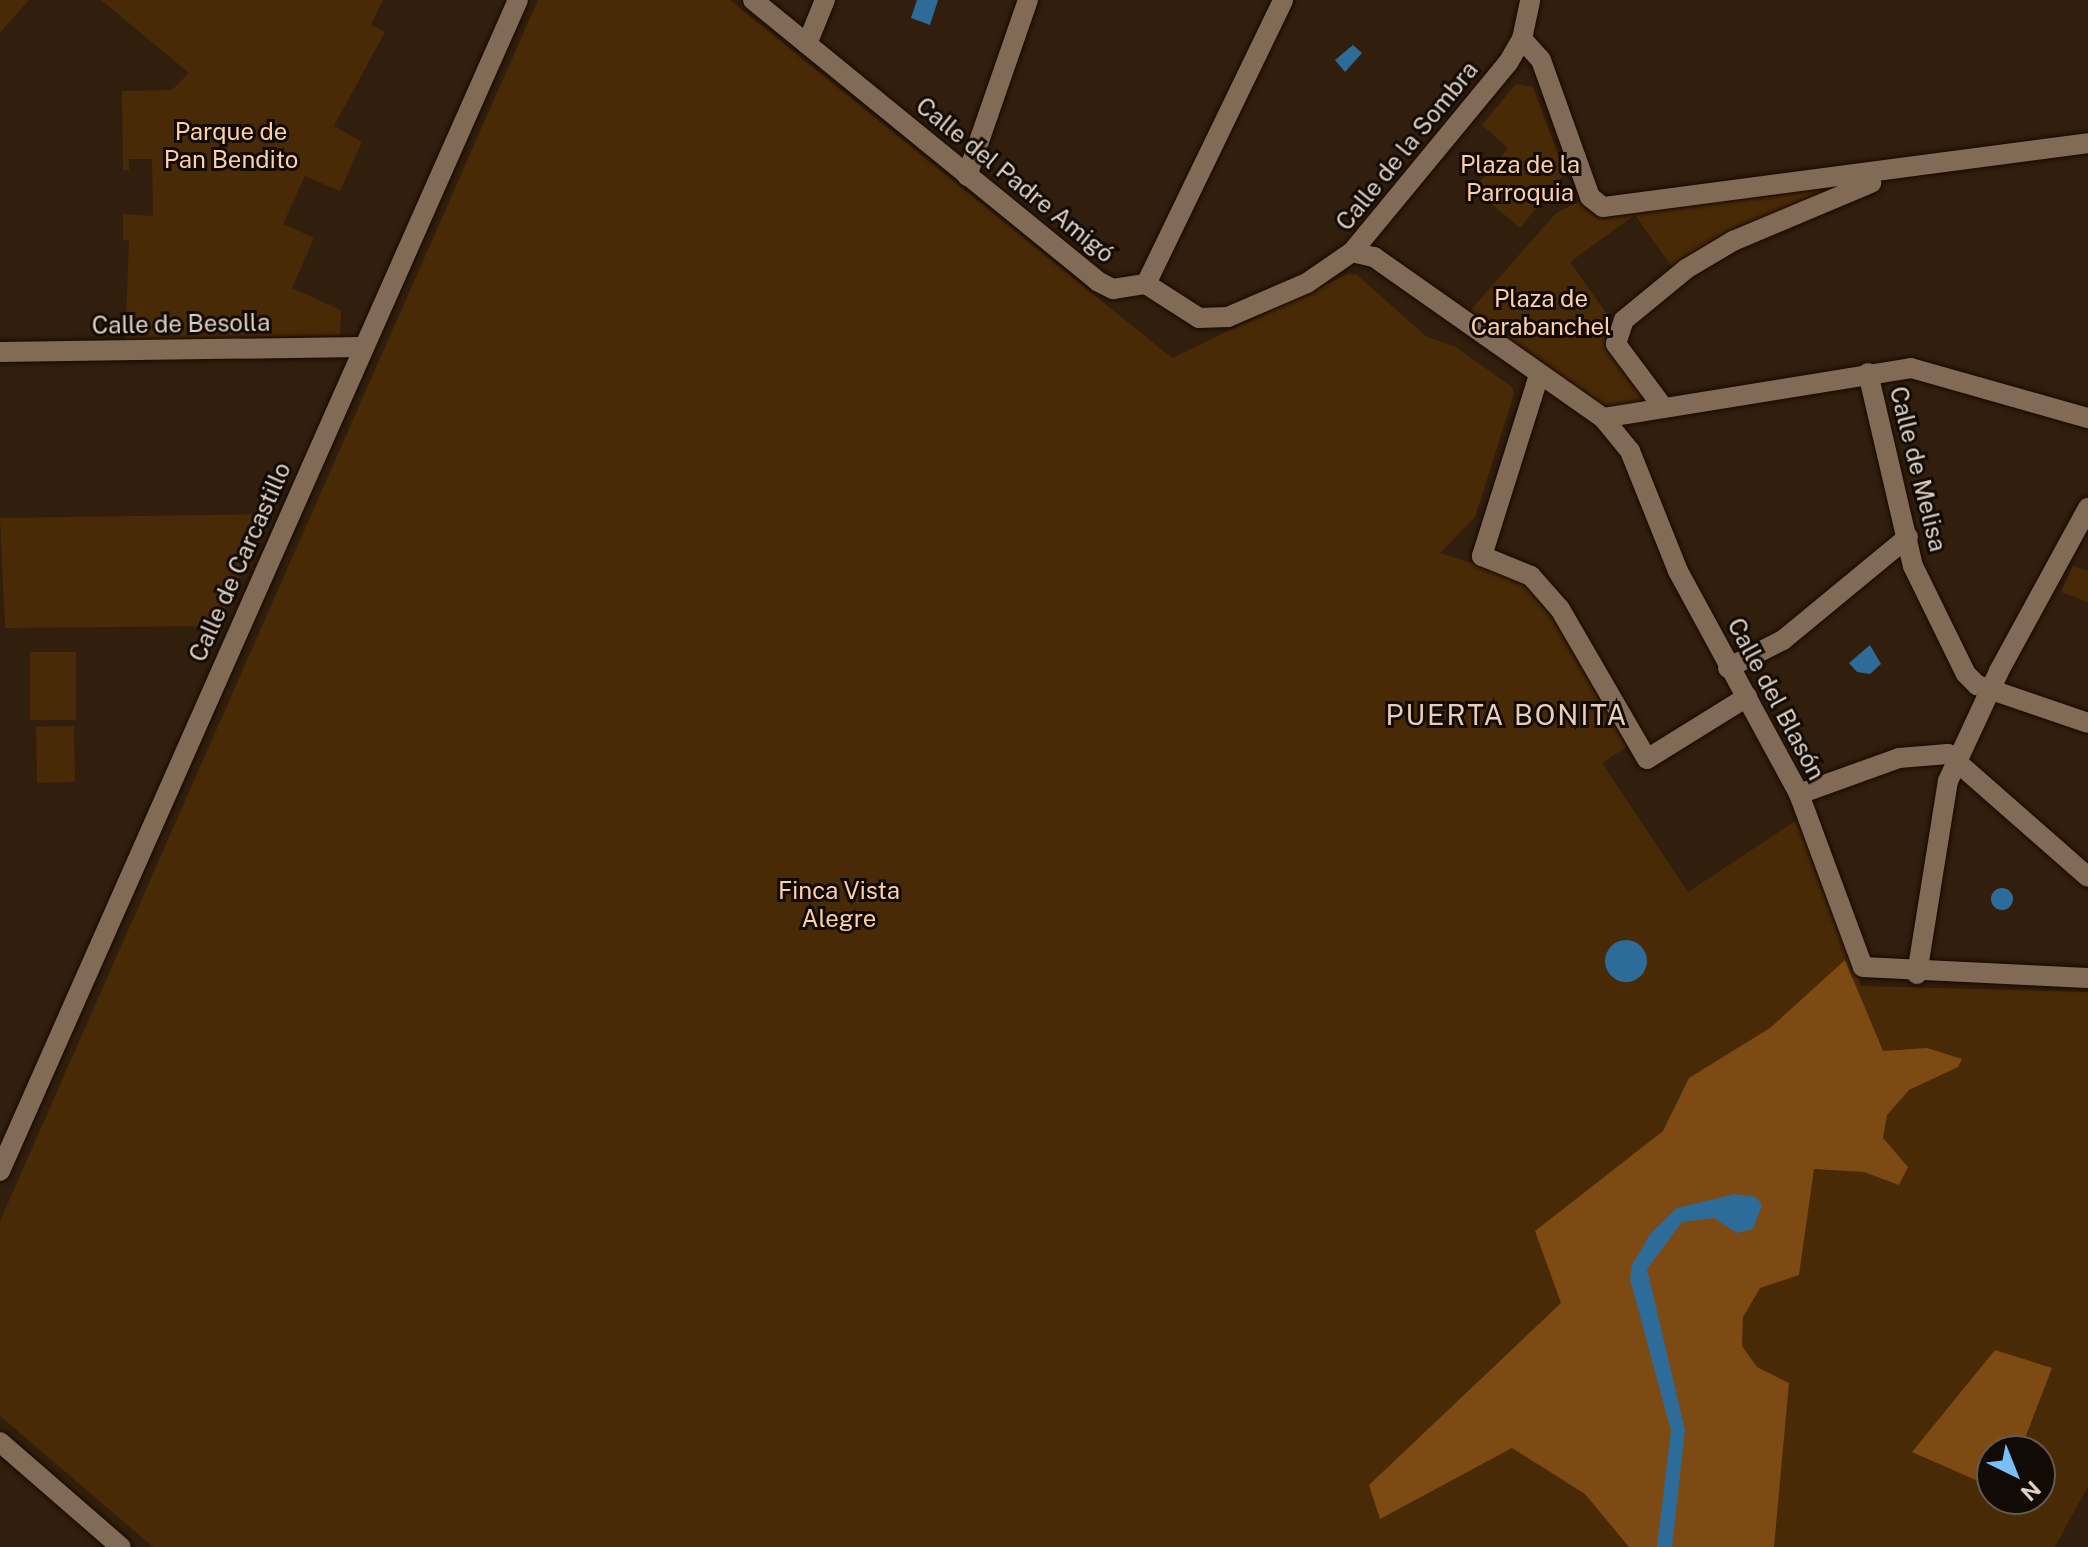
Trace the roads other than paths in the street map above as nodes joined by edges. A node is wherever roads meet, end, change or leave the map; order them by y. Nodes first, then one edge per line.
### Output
1 (518, 0) edge
2 (753, 0) edge
3 (825, 0) edge
4 (1028, 0) edge
5 (1283, 0) edge
6 (1530, 0) edge
7 (1522, 39) junction
8 (807, 44) junction
9 (2088, 143) edge
10 (1901, 171) junction
11 (967, 176) junction
12 (1352, 252) junction
13 (1146, 284) junction
14 (363, 347) junction
15 (0, 352) edge
16 (1868, 373) junction
17 (1539, 375) junction
18 (1663, 407) junction
19 (1603, 418) junction
20 (2088, 418) edge
21 (2088, 508) edge
22 (1908, 537) junction
23 (1728, 668) junction
24 (1990, 689) junction
25 (1747, 697) junction
26 (2088, 723) edge
27 (1960, 762) junction
28 (1799, 794) junction
29 (2088, 877) edge
30 (1917, 974) junction
31 (2088, 978) edge
32 (6, 1148) edge
33 (0, 1171) edge
34 (0, 1442) edge
35 (121, 1547) edge

1 - 14 street, Calle de Carcastillo
2 - 8 street, Calle del Padre Amigó
3 - 8 street
4 - 11 street
5 - 13 street
6 - 7 street, Calle de la Sombra
7 - 10 street
7 - 12 street, Calle de la Sombra
8 - 11 street, Calle del Padre Amigó
9 - 10 street
10 - 18 street
11 - 13 street, Calle del Padre Amigó
12 - 13 street
12 - 17 street, Calle de la Sombra
14 - 15 street, Calle de Besolla
14 - 32 street, Calle de Carcastillo
16 - 18 street
16 - 20 street
16 - 22 street, Calle de Melisa
17 - 19 street, Calle del Blasón
17 - 25 street
18 - 19 street
19 - 23 street, Calle del Blasón
21 - 24 street
22 - 23 street
22 - 24 street, Calle de Melisa
23 - 25 street, Calle del Blasón
24 - 26 street, Calle de Melisa
24 - 27 street
25 - 28 street, Calle del Blasón
27 - 28 street
27 - 29 street
27 - 30 street
28 - 30 street, Calle del Blasón
30 - 31 street, Calle del Blasón
32 - 33 street, Calle de Carcastillo
34 - 35 street

